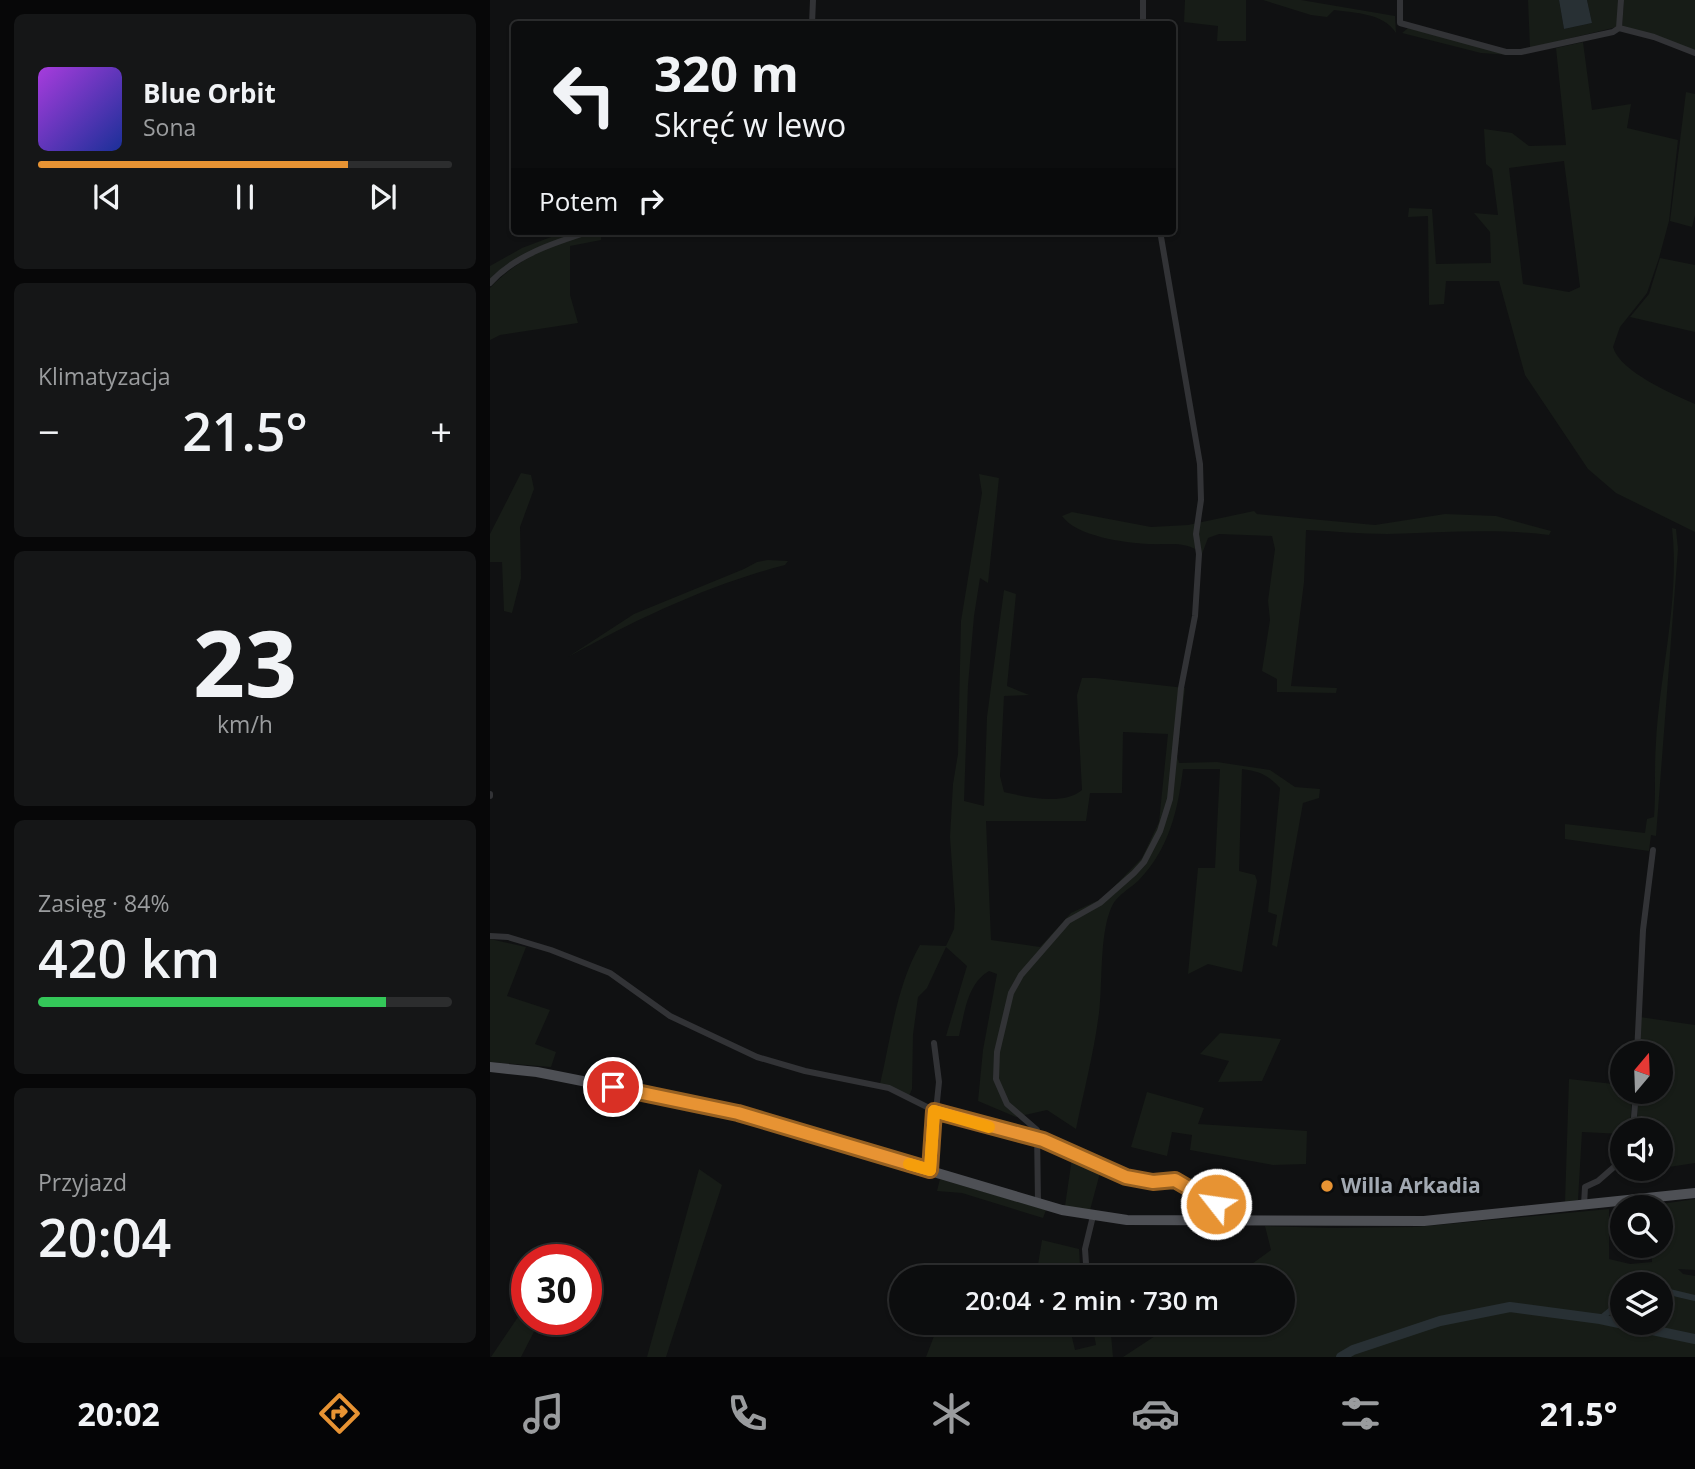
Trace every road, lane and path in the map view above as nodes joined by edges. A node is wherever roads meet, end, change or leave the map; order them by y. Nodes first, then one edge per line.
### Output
1 (813, 0) edge
2 (1143, 0) edge
3 (1401, 0) edge
4 (1621, 0) edge
5 (812, 21) edge
6 (1143, 21) edge
7 (1619, 28) junction
8 (1695, 53) edge
9 (581, 235) edge
10 (1161, 235) edge
11 (490, 283) edge
12 (1653, 850) dead end
13 (490, 936) edge
14 (1638, 1041) edge
15 (934, 1043) dead end
16 (490, 1067) edge
17 (934, 1111) junction
18 (1039, 1139) junction
19 (930, 1170) junction
20 (1610, 1170) edge
21 (1695, 1193) edge
22 (1038, 1203) junction
23 (1584, 1205) junction
24 (1093, 1216) junction
25 (1235, 1221) junction
26 (1086, 1265) edge

1 - 5 street
2 - 6 street
3 - 7 street
4 - 7 street
7 - 8 street
9 - 11 street
10 - 18 street
12 - 14 street
13 - 17 street
15 - 17 street
16 - 19 main road
17 - 18 street
17 - 19 street
18 - 22 street
18 - 25 street
19 - 22 main road
20 - 23 street
21 - 23 main road
22 - 24 main road
23 - 25 main road
24 - 25 main road
24 - 26 street

